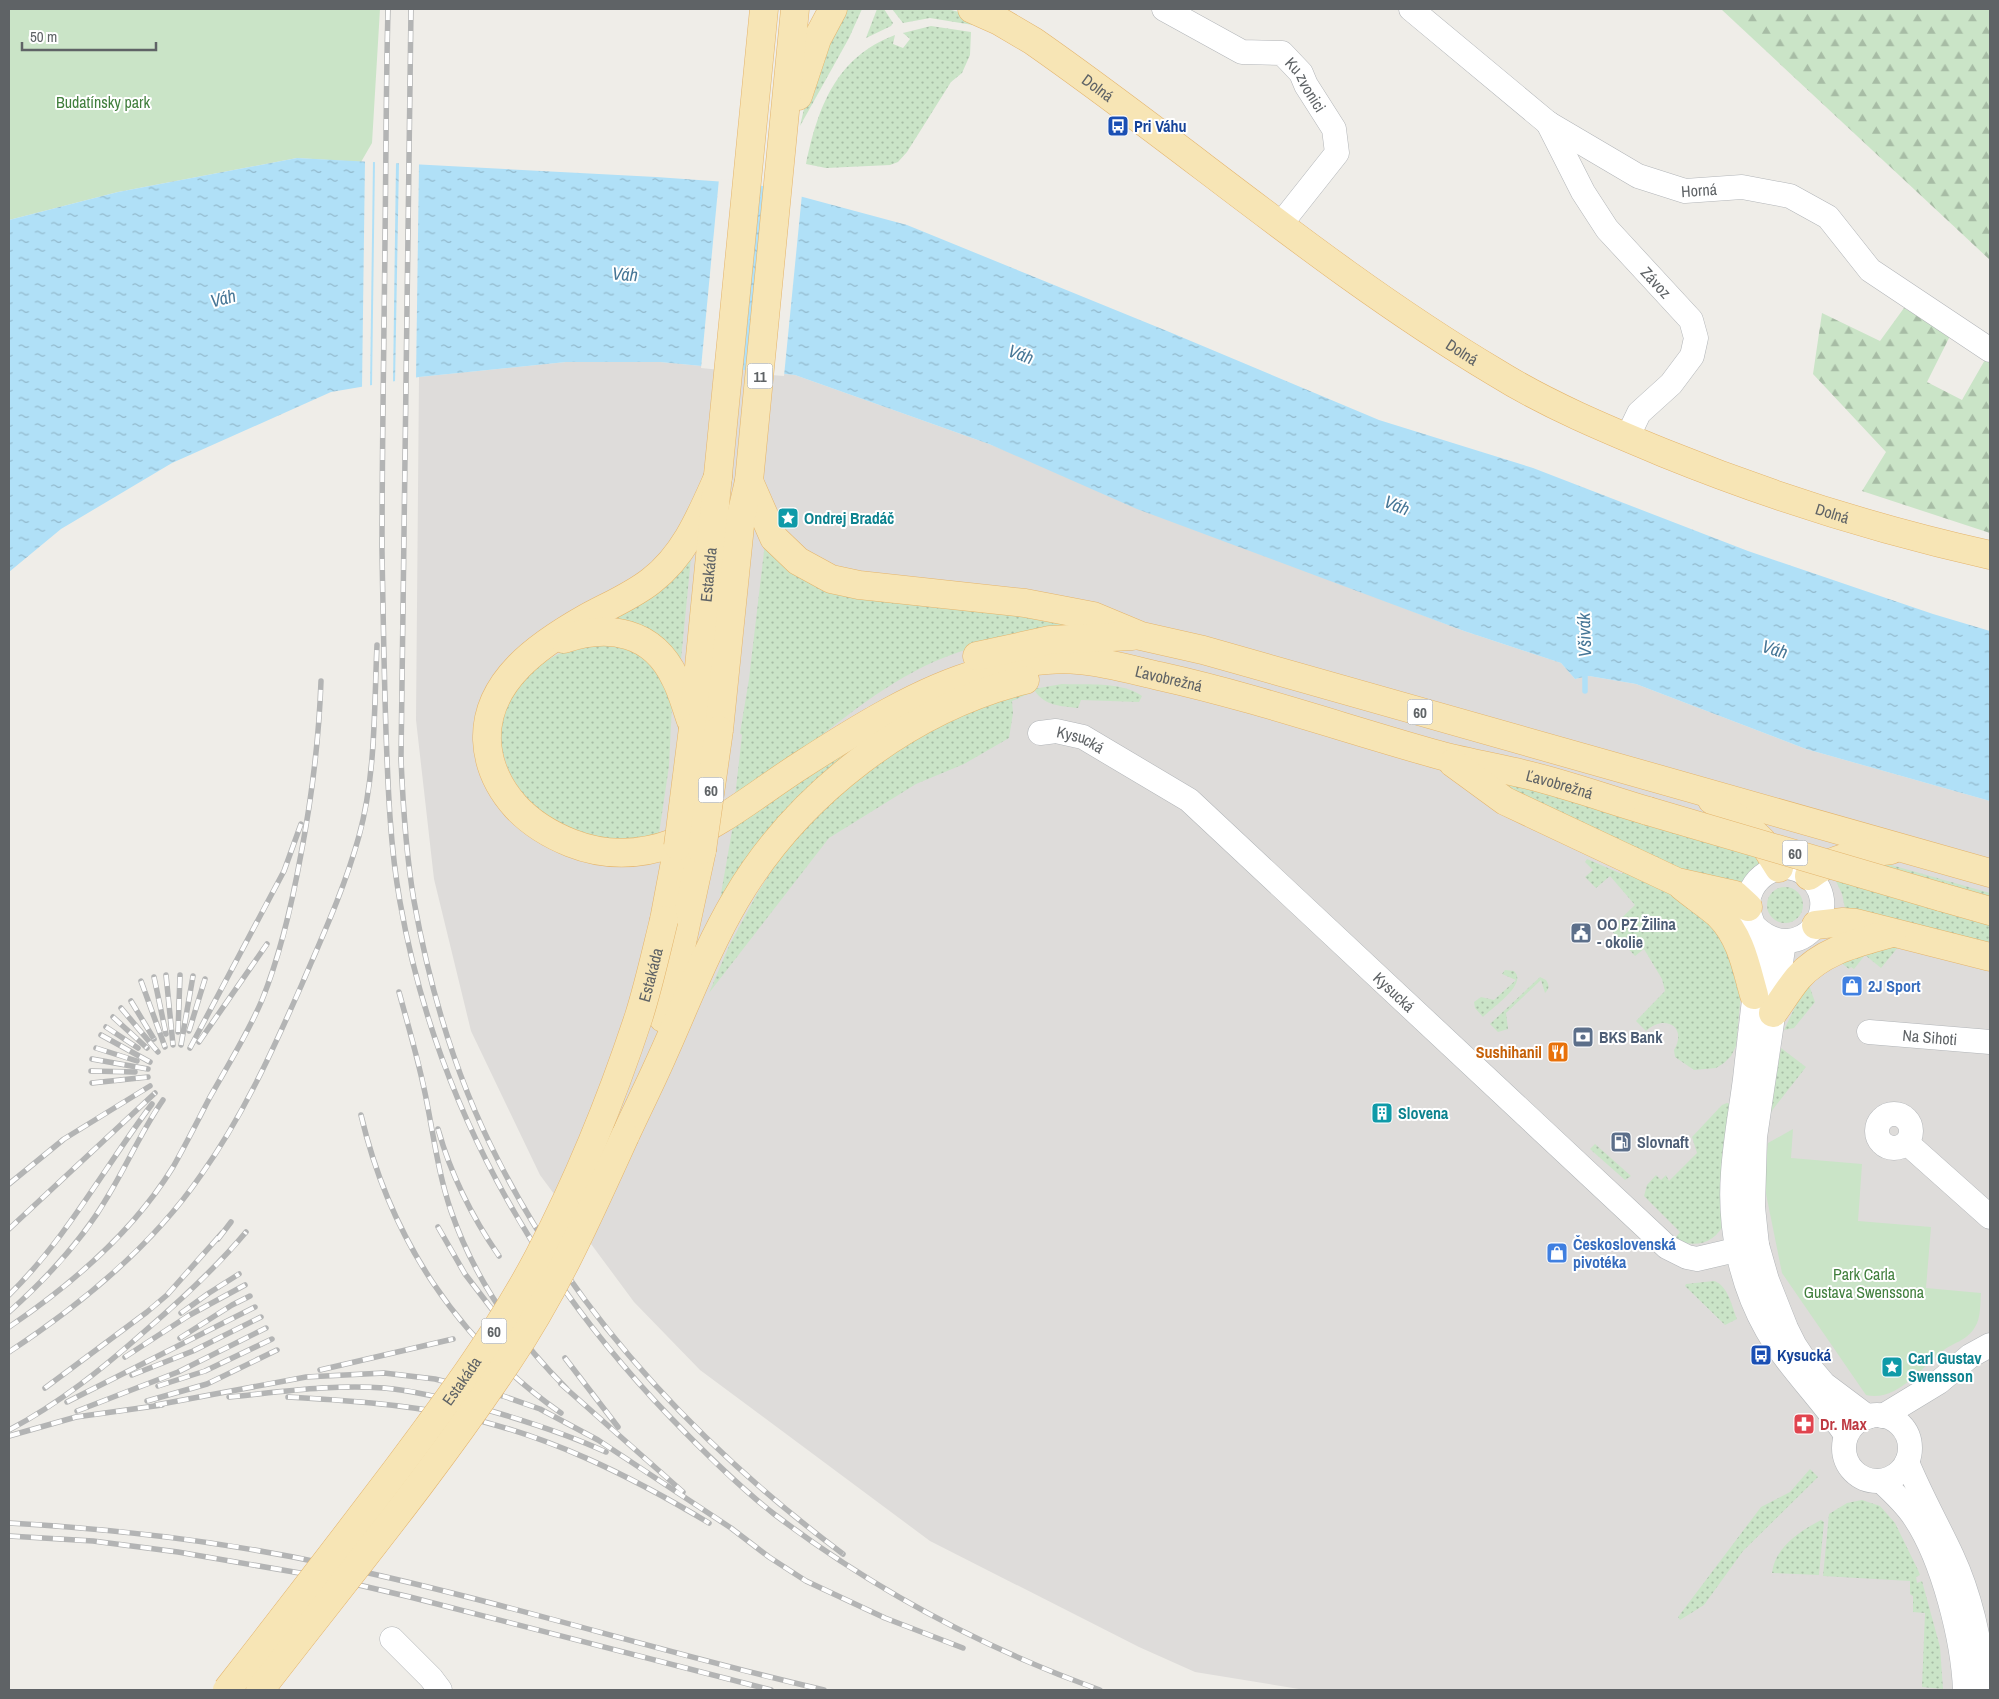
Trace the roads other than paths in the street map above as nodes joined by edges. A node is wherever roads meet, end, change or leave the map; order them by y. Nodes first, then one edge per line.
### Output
1 (764, 9) edge
2 (795, 9) edge
3 (833, 9) edge
4 (972, 9) edge
5 (1164, 9) edge
6 (1411, 9) edge
7 (1001, 15) edge
8 (1548, 123) junction
9 (782, 150) junction
10 (1280, 224) junction
11 (1990, 350) edge
12 (1627, 438) junction
13 (718, 478) junction
14 (749, 481) junction
15 (1990, 555) edge
16 (1141, 636) junction
17 (542, 647) junction
18 (1126, 669) junction
19 (706, 729) junction
20 (1040, 733) dead end
21 (1444, 756) junction
22 (801, 765) junction
23 (1699, 790) junction
24 (1903, 849) junction
25 (1780, 868) junction
26 (1990, 873) edge
27 (1809, 876) junction
28 (1677, 882) junction
29 (1990, 911) edge
30 (1752, 917) junction
31 (1816, 925) junction
32 (1894, 933) junction
33 (1784, 942) junction
34 (1990, 957) edge
35 (1764, 1004) junction
36 (1869, 1032) dead end
37 (1990, 1042) edge
38 (625, 1136) junction
39 (1907, 1143) dead end
40 (1990, 1217) edge
41 (1748, 1248) junction
42 (1990, 1345) edge
43 (1939, 1382) junction
44 (1876, 1416) junction
45 (1846, 1436) junction
46 (1907, 1436) junction
47 (1906, 1462) junction
48 (1881, 1481) junction
49 (392, 1639) dead end
50 (1977, 1677) edge
51 (227, 1690) edge
52 (260, 1690) edge
53 (440, 1690) edge

1 - 13 main road, Estakáda / 11
2 - 9 main road, 11
3 - 9 main road
4 - 7 main road, Dolná
5 - 10 street, Ku zvonici
6 - 8 street, Horná
7 - 10 main road, Dolná
8 - 11 street, Horná
8 - 12 street, Závoz
9 - 14 main road, Estakáda / 11
10 - 12 main road, Dolná
12 - 15 main road, Dolná
13 - 17 main road
13 - 19 main road, Estakáda
14 - 16 main road
14 - 19 main road, Estakáda
16 - 22 main road
16 - 23 main road, Ľavobrežná / 60
17 - 19 main road
17 - 22 main road
18 - 21 main road, Ľavobrežná / 60
18 - 22 main road
18 - 38 main road
19 - 38 main road, Estakáda / 60, bridge
19 - 51 main road, Estakáda / 60, bridge
20 - 41 street, Kysucká
21 - 28 main road
21 - 29 main road, Ľavobrežná / 60, bridge
23 - 24 main road, Ľavobrežná / 60
23 - 25 main road
24 - 26 main road, Ľavobrežná / 60
24 - 27 main road
25 - 27 street
25 - 30 street
27 - 31 street
28 - 30 main road
28 - 35 main road
30 - 33 street
30 - 35 street
31 - 32 main road
31 - 33 street
32 - 34 main road
32 - 35 main road
33 - 35 street
35 - 41 street
36 - 37 street, Na Sihoti
38 - 52 main road, Estakáda / 60, bridge
39 - 40 street
41 - 44 street
41 - 45 street
42 - 43 street
43 - 44 street
43 - 46 street
44 - 45 street
44 - 46 street
45 - 48 street
46 - 47 street
47 - 48 street
47 - 50 street
48 - 50 street
49 - 53 street

